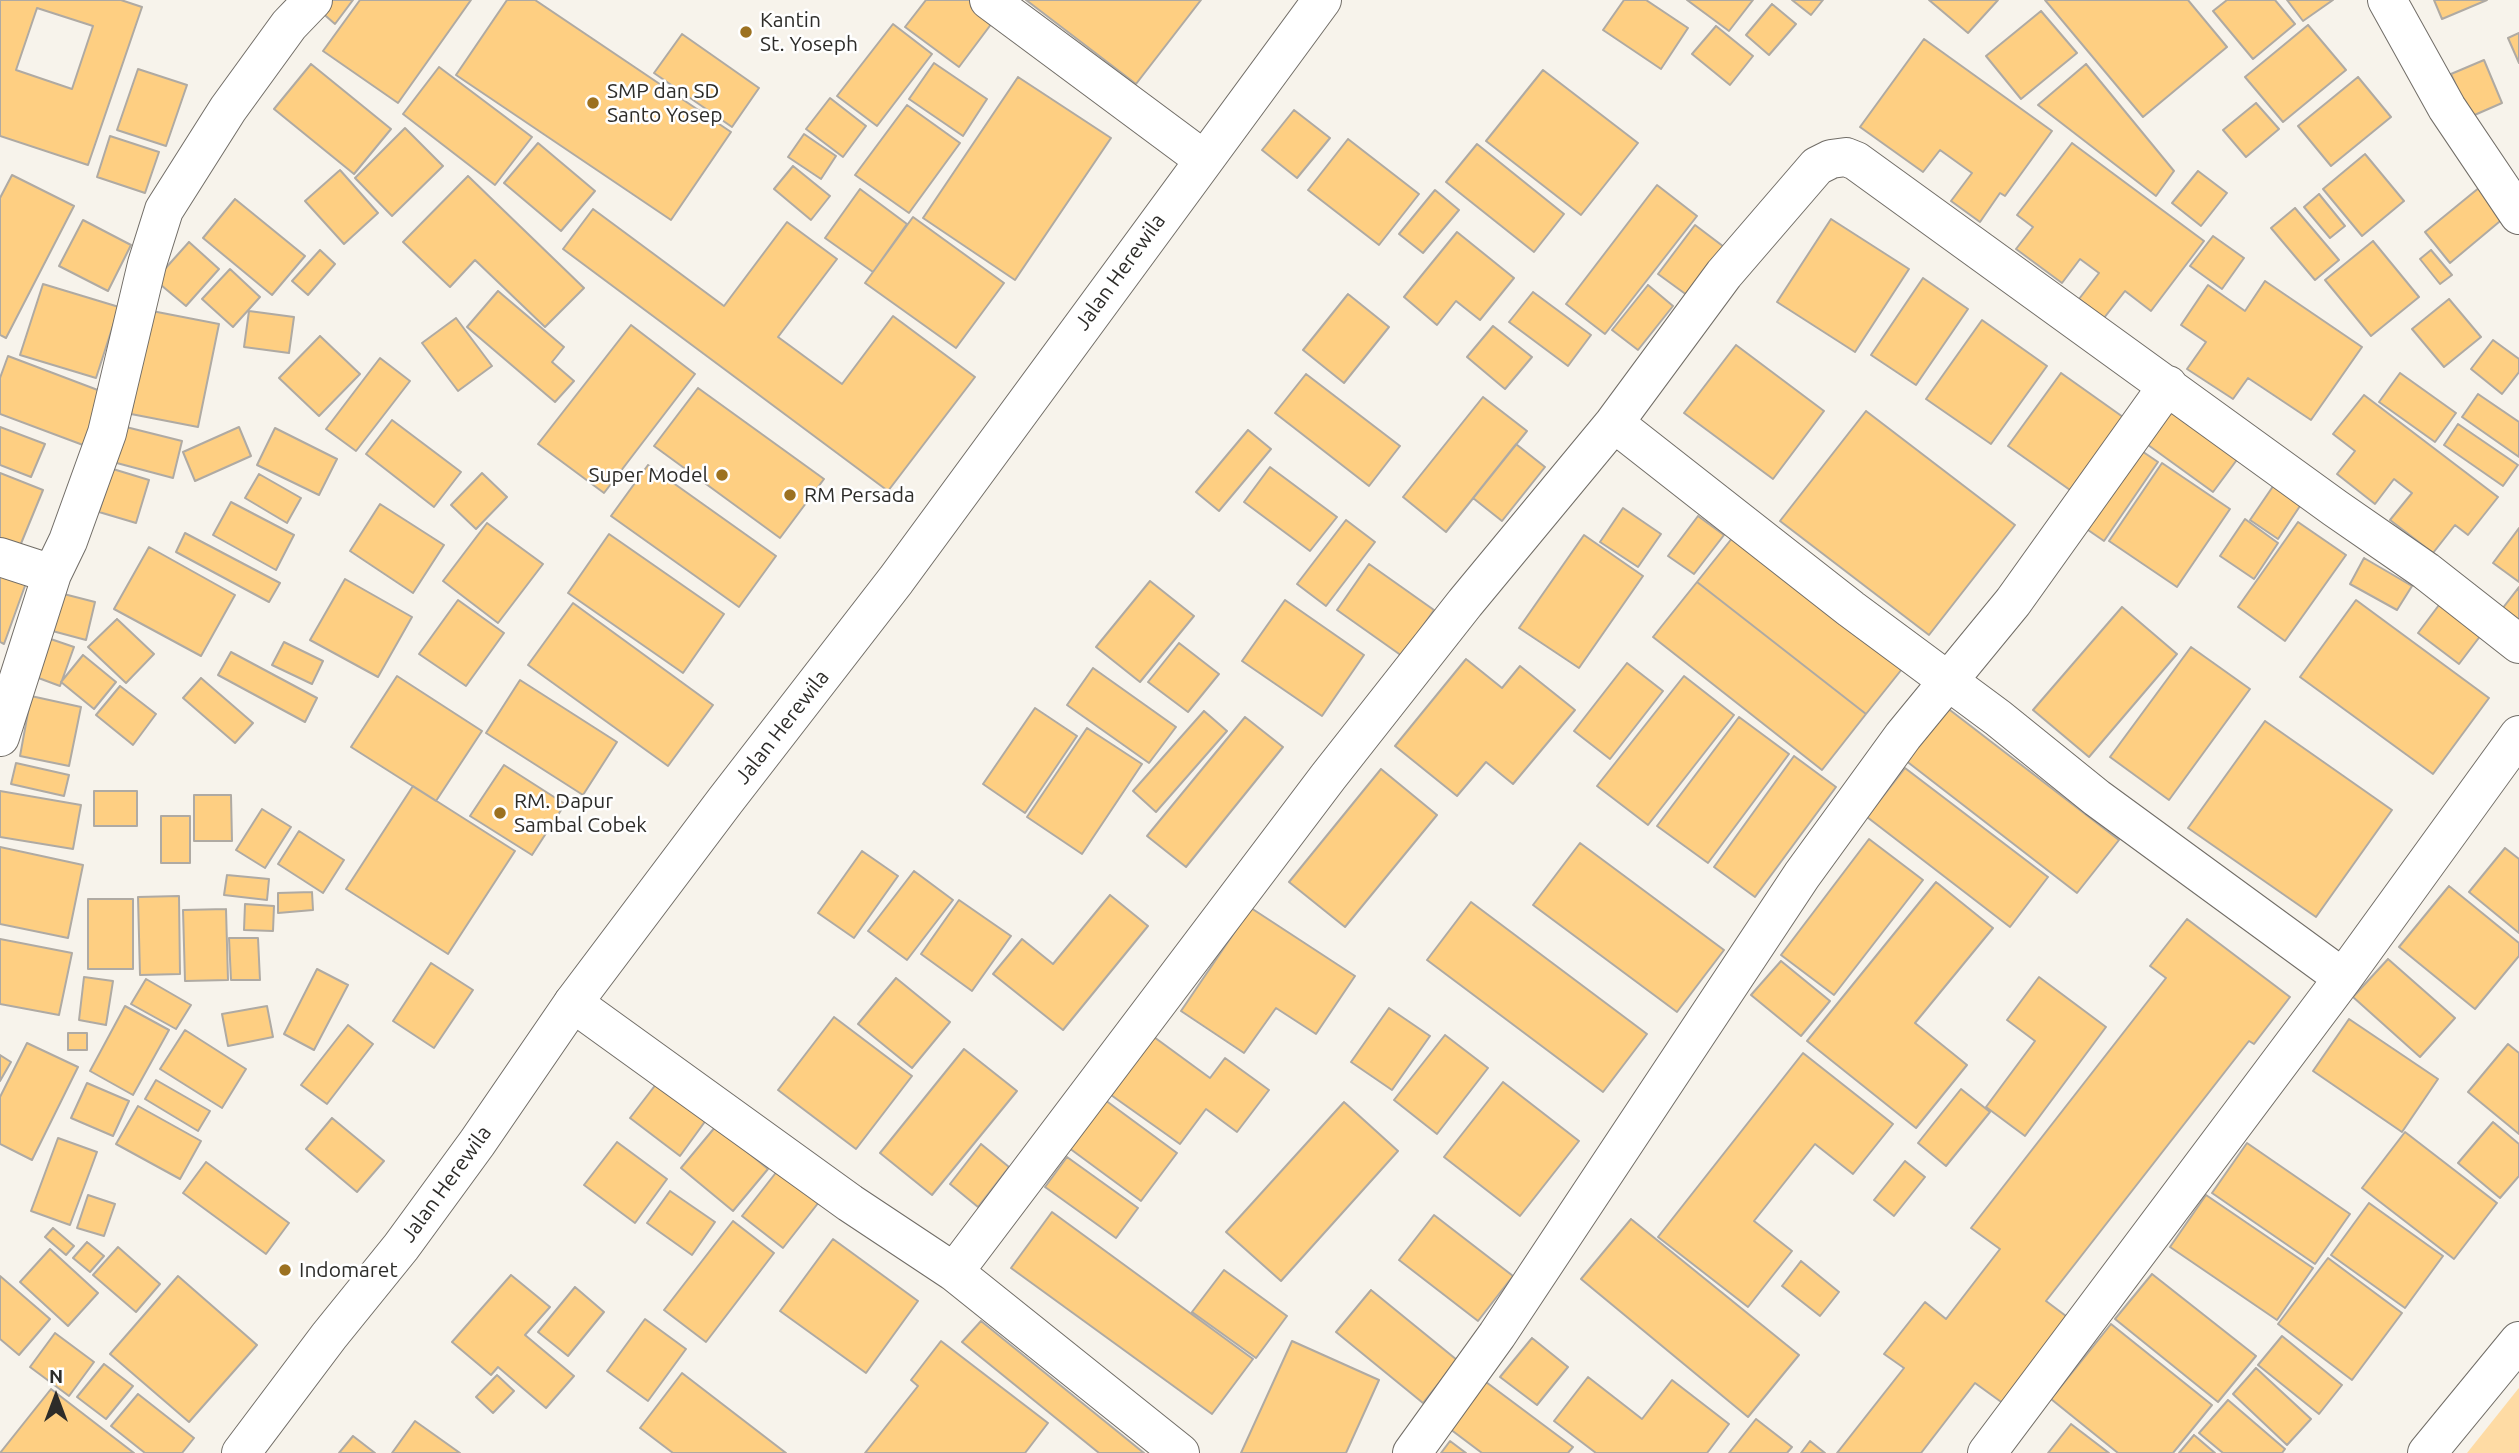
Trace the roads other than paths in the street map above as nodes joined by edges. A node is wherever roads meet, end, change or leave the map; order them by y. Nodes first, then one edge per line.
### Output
1 (313, 0) edge
2 (989, 0) edge
3 (1322, 0) edge
4 (2387, 0) edge
5 (1203, 159) junction
6 (2519, 215) edge
7 (2168, 385) junction
8 (1614, 423) junction
9 (0, 557) edge
10 (52, 574) junction
11 (2519, 644) edge
12 (1948, 682) junction
13 (2519, 735) edge
14 (0, 737) edge
15 (2343, 978) junction
16 (573, 1003) junction
17 (954, 1272) junction
18 (2519, 1341) edge
19 (241, 1453) edge
20 (1180, 1453) edge
21 (1412, 1453) edge
22 (1987, 1453) edge
23 (2427, 1453) edge

1 - 10 street
2 - 5 street
3 - 5 street, Jalan Herewila
4 - 6 street
5 - 16 street, Jalan Herewila
7 - 8 street
7 - 11 street
7 - 12 street
8 - 12 street
8 - 17 street
9 - 10 street
10 - 14 street
12 - 15 street
12 - 21 street
13 - 15 street
15 - 22 street
16 - 17 street
16 - 19 street, Jalan Herewila
17 - 20 street
18 - 23 street

